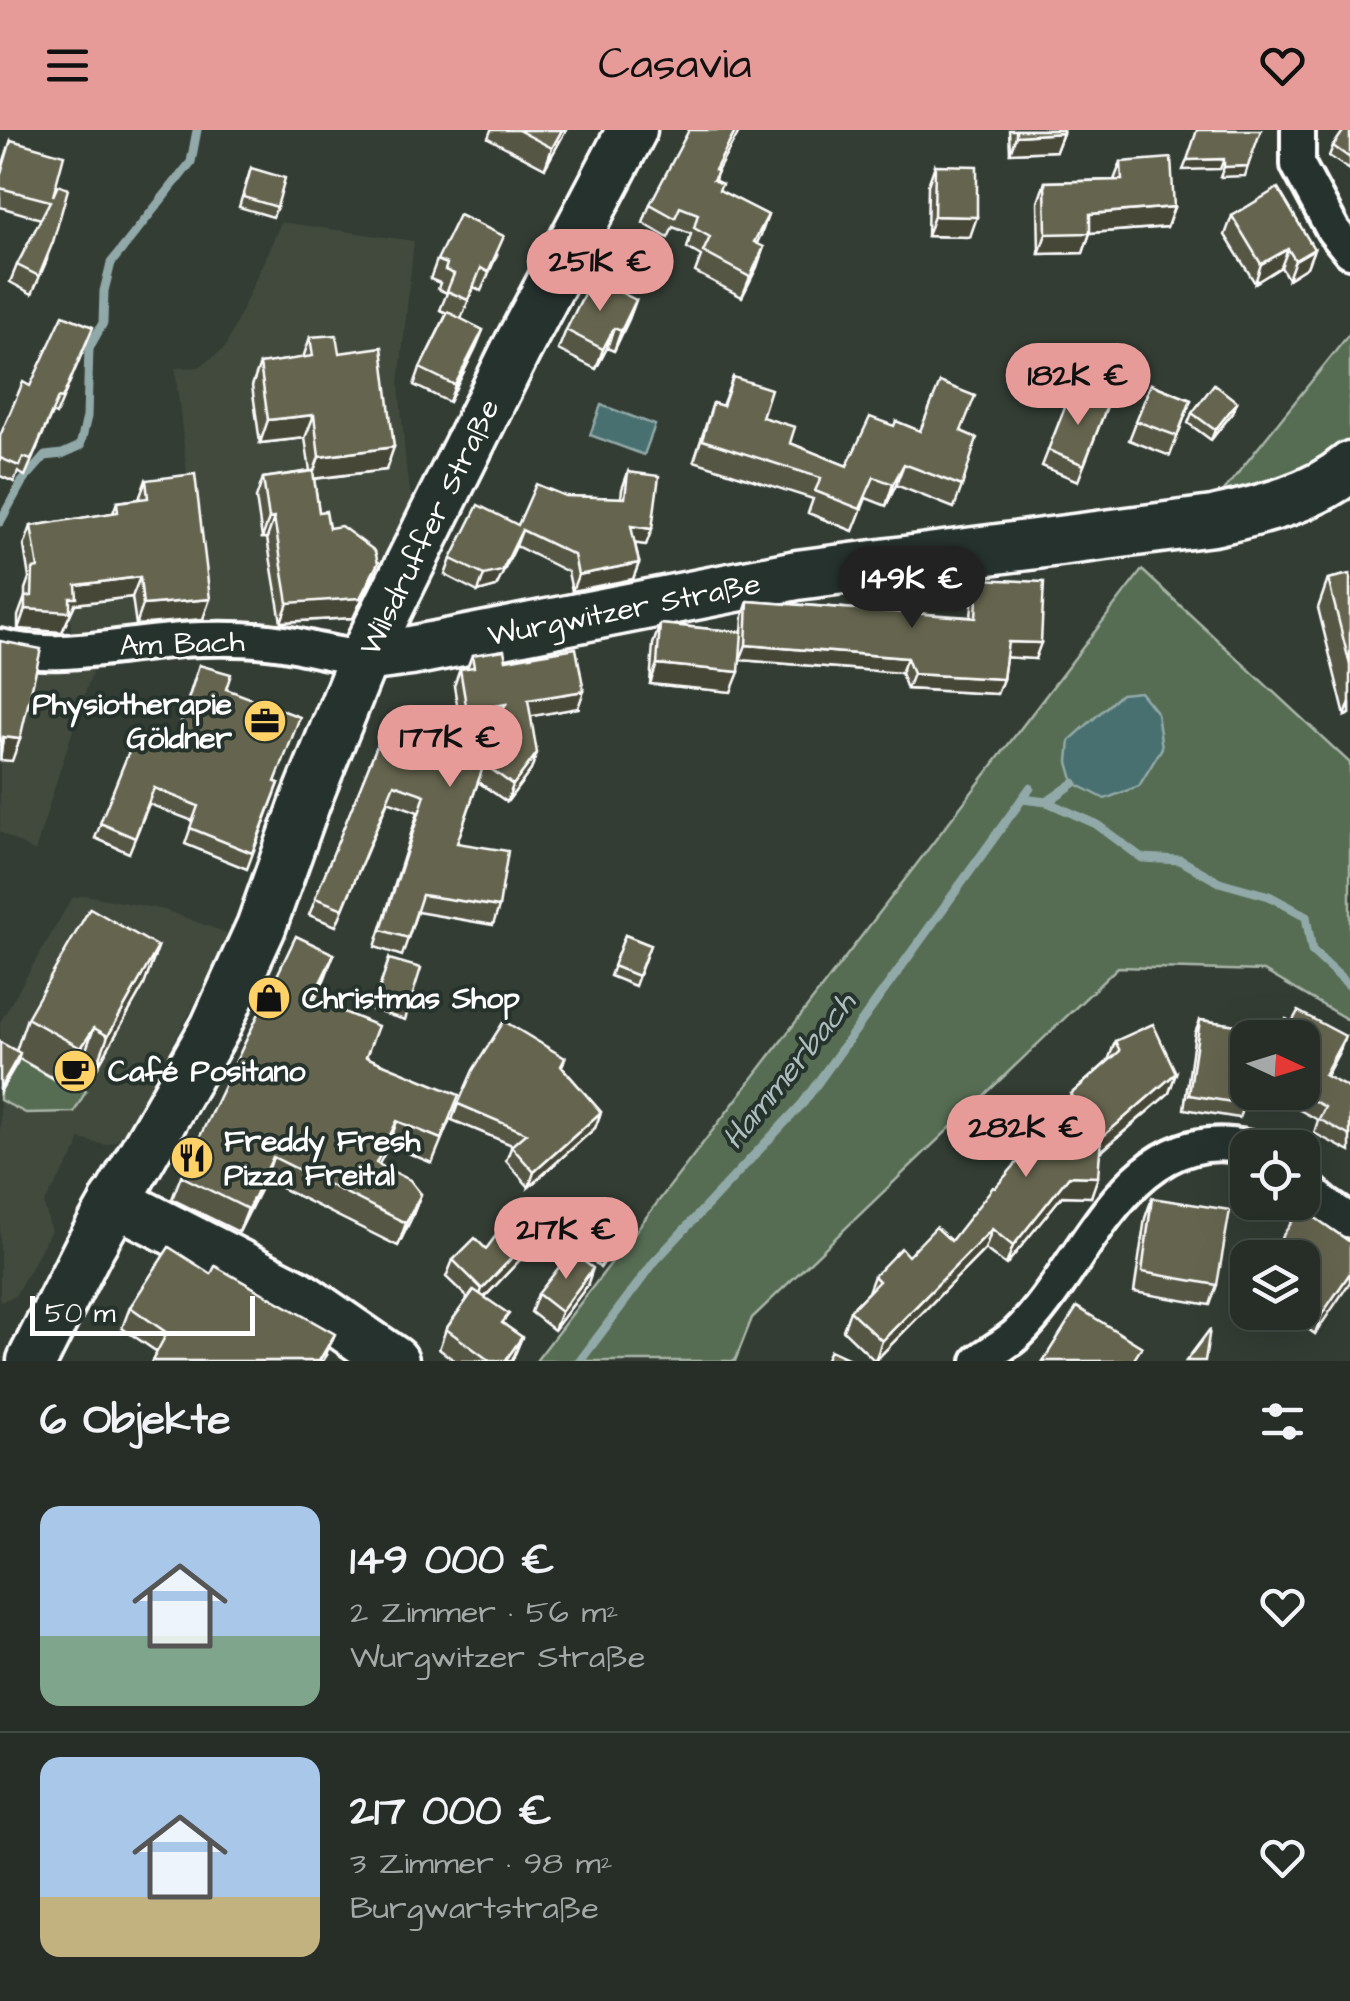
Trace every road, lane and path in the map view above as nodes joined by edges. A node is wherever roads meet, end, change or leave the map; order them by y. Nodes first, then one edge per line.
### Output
1 (632, 130) edge
2 (1298, 130) edge
3 (1350, 251) edge
4 (1350, 467) edge
5 (0, 646) edge
6 (364, 657) junction
7 (1230, 1146) edge
8 (1320, 1199) edge
9 (115, 1201) junction
10 (1350, 1221) edge
11 (32, 1361) edge
12 (394, 1361) edge
13 (979, 1361) edge

1 - 6 main road, Wilsdruffer Straße
2 - 3 street
4 - 6 main road, Wurgwitzer Straße
5 - 6 street, Am Bach
6 - 9 main road, Wilsdruffer Straße
7 - 13 street
8 - 10 street
9 - 11 main road, Wilsdruffer Straße
9 - 12 main road

